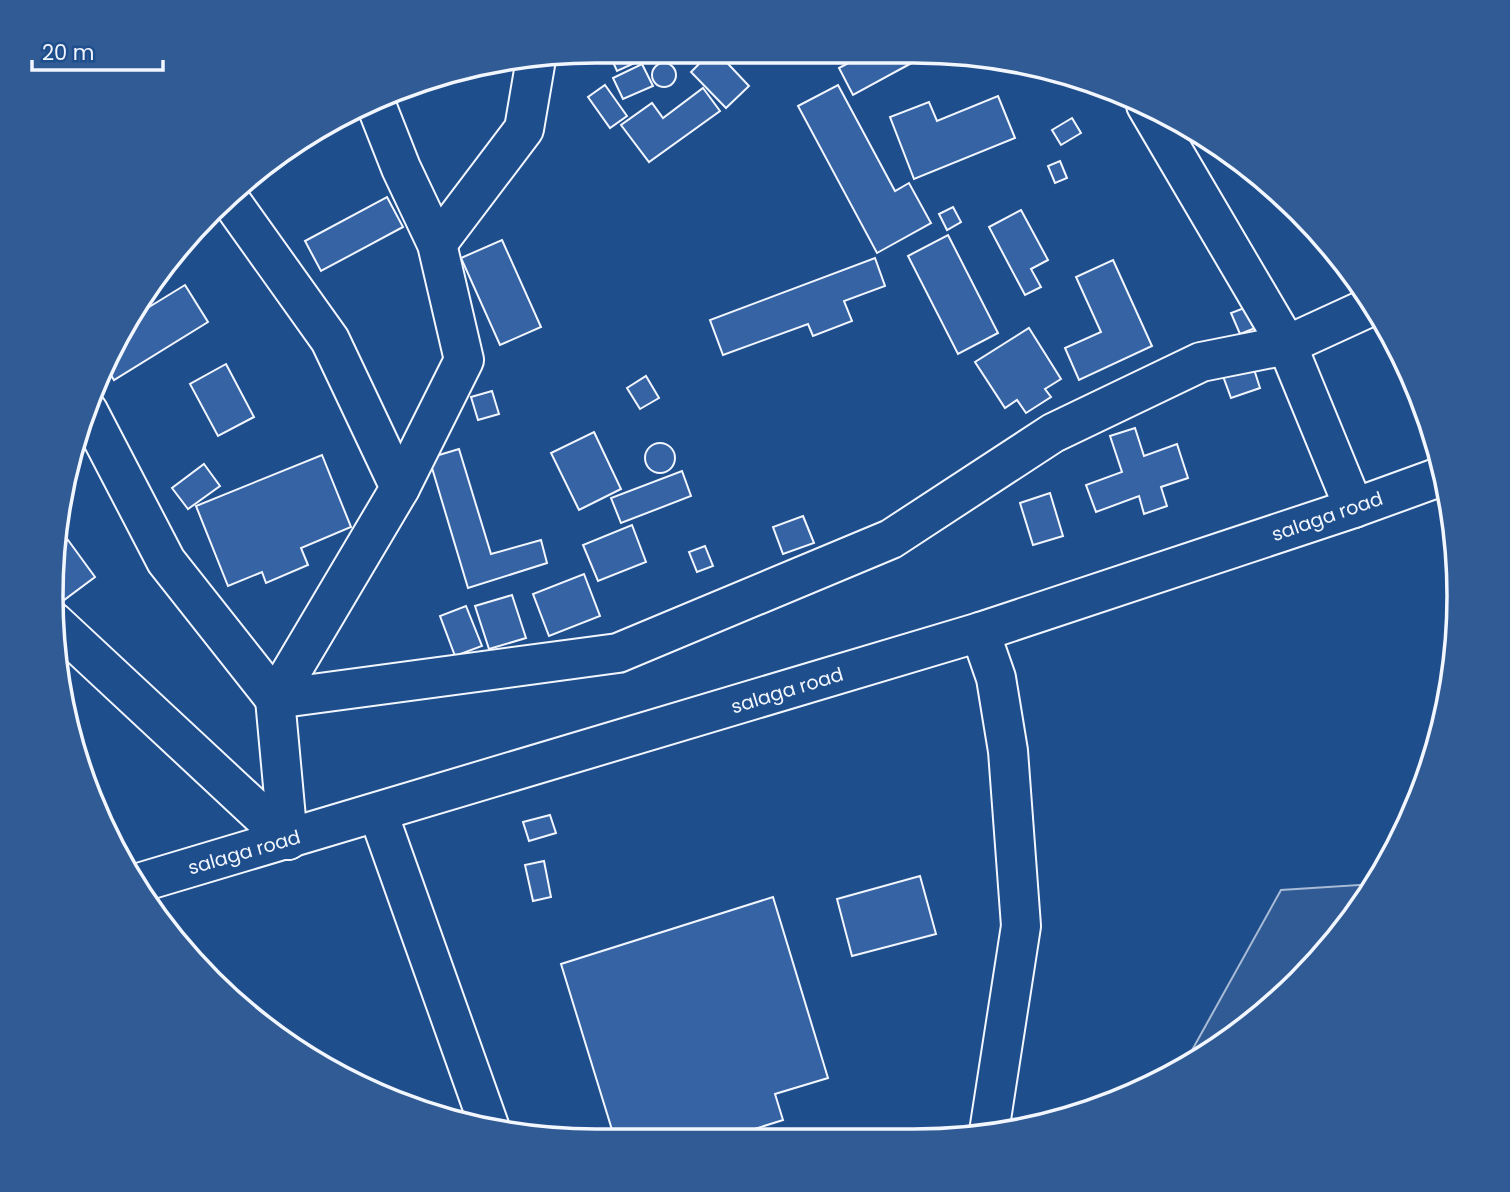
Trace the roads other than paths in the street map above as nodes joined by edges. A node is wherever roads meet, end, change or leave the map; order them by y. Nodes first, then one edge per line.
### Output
1 (535, 67) edge
2 (378, 110) edge
3 (1155, 121) edge
4 (234, 205) edge
5 (437, 244) junction
6 (1363, 310) edge
7 (1287, 345) junction
8 (93, 420) edge
9 (1434, 479) edge
10 (400, 488) junction
11 (1354, 508) junction
12 (64, 631) edge
13 (980, 632) junction
14 (275, 699) junction
15 (378, 813) junction
16 (288, 840) junction
17 (146, 881) edge
18 (486, 1118) edge
19 (990, 1123) edge

1 - 5 street
2 - 5 street
3 - 7 street
4 - 10 street
5 - 10 street
6 - 7 street
7 - 11 street
7 - 14 street
8 - 14 street
9 - 11 street, salaga road
10 - 14 street
11 - 13 street, salaga road
12 - 16 street
13 - 15 street, salaga road
13 - 19 street
14 - 16 street
15 - 16 street, salaga road
15 - 18 street
16 - 17 street, salaga road

